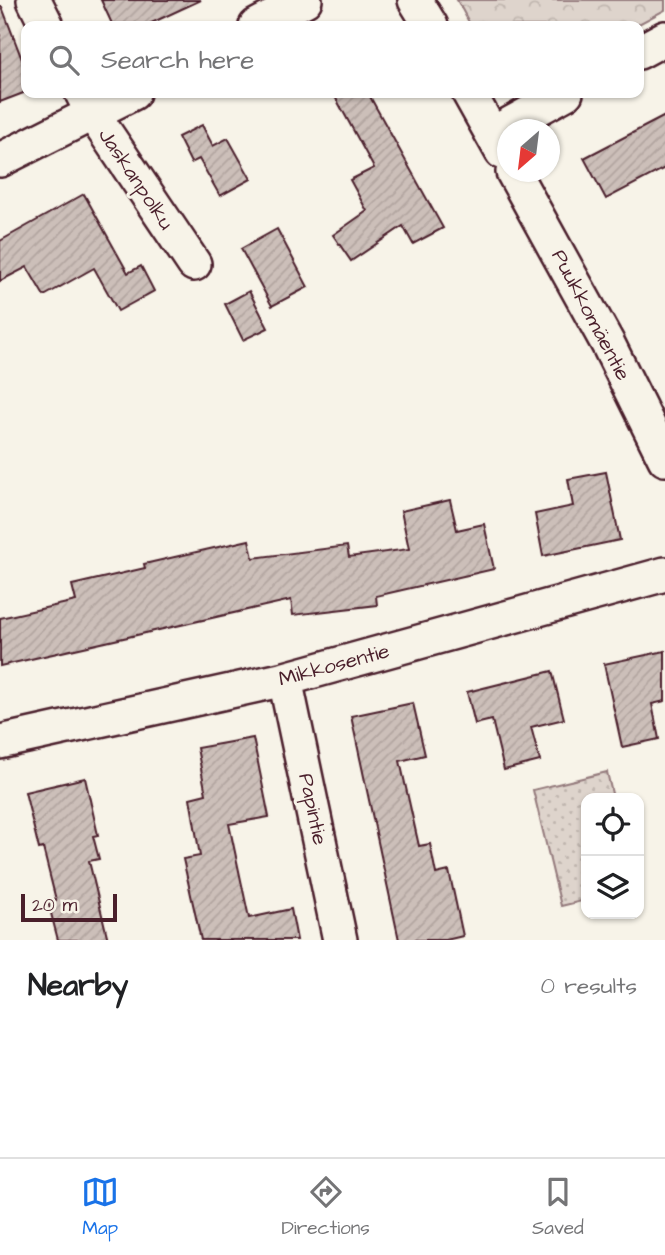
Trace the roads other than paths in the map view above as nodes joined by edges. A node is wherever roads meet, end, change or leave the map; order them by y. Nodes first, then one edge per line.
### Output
1 (34, 0) edge
2 (305, 0) edge
3 (415, 0) edge
4 (44, 21) edge
5 (265, 21) edge
6 (427, 21) edge
7 (665, 38) edge
8 (644, 49) edge
9 (110, 98) edge
10 (472, 98) edge
11 (560, 98) edge
12 (87, 103) edge
13 (535, 119) edge
14 (497, 143) edge
15 (0, 160) edge
16 (519, 182) edge
17 (194, 264) dead end
18 (665, 459) edge
19 (665, 575) edge
20 (285, 679) junction
21 (0, 742) edge
22 (340, 940) edge

1 - 4 street
2 - 5 street
3 - 6 street
7 - 8 street
9 - 12 street
10 - 14 street
11 - 13 street
12 - 15 street
12 - 17 street, Jaskanpolku
16 - 18 street, Puukkomäentie
19 - 20 street, Mikkosentie
20 - 21 street, Mikkosentie
20 - 22 street, Papintie

